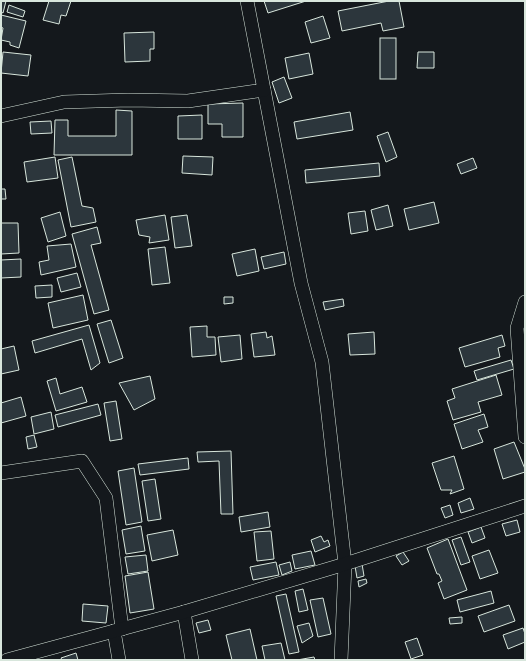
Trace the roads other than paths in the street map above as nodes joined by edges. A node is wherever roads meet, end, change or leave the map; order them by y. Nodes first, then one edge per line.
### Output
1 (247, 1) edge
2 (264, 90) junction
3 (1, 116) edge
4 (525, 302) edge
5 (525, 437) edge
6 (1, 473) edge
7 (525, 506) edge
8 (345, 564) junction
9 (184, 612) junction
10 (118, 630) junction
11 (7, 660) edge
12 (119, 660) edge
13 (192, 660) edge
14 (341, 660) edge

1 - 2 street
2 - 3 street
2 - 8 street
4 - 5 street
6 - 10 street
7 - 8 street
8 - 9 street
8 - 14 street
9 - 10 street
9 - 13 street
10 - 11 street
10 - 12 street

